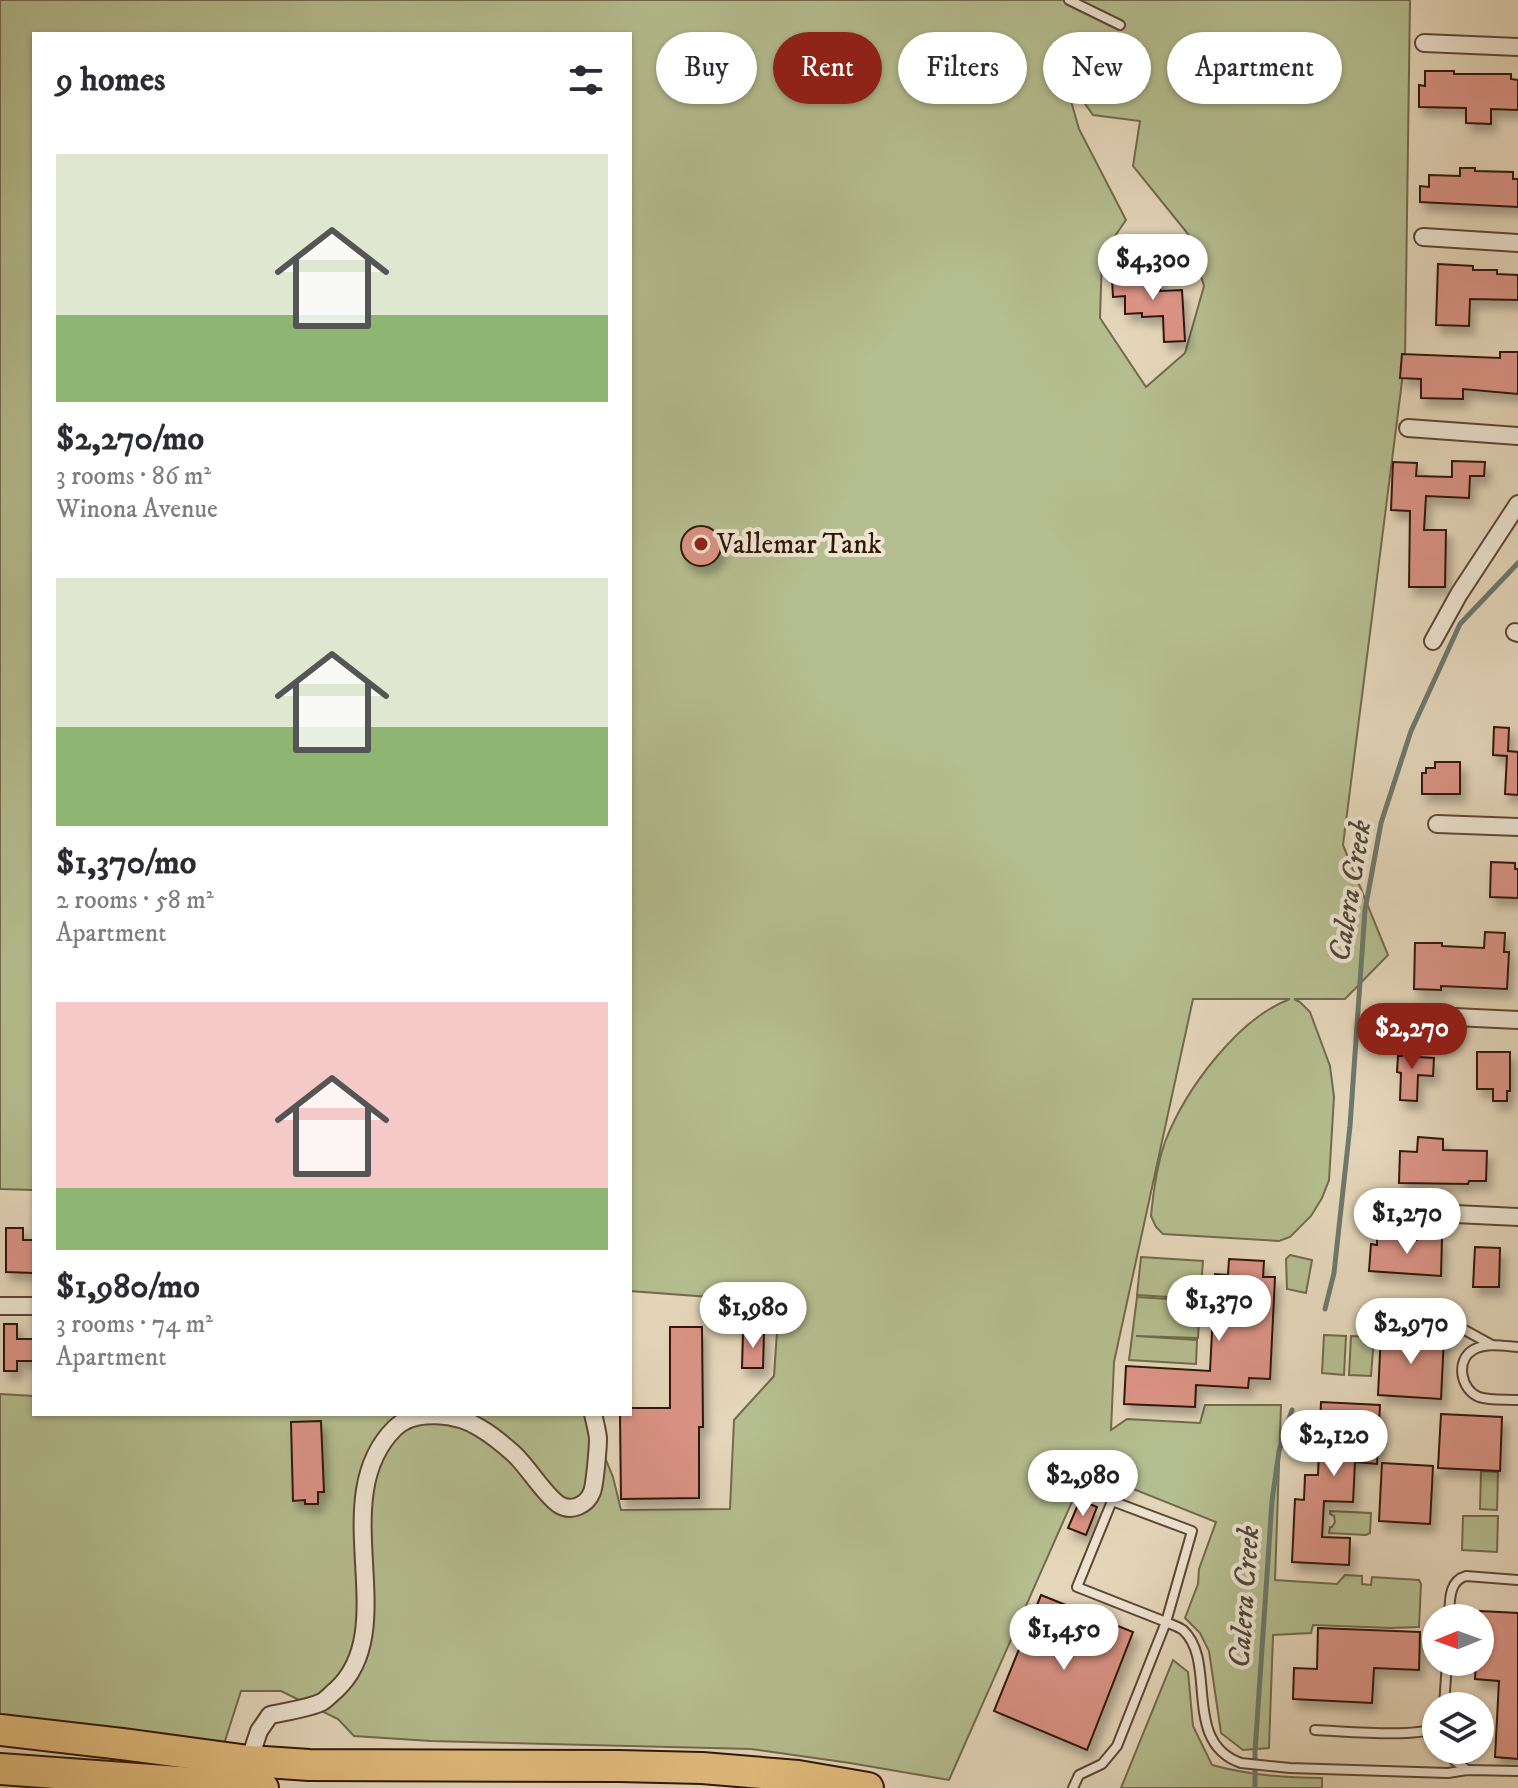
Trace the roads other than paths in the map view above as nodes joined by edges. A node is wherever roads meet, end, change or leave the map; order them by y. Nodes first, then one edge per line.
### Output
1 (1069, 0) edge
2 (1120, 25) dead end
3 (1424, 43) dead end
4 (1518, 47) edge
5 (1423, 237) dead end
6 (1518, 243) edge
7 (1408, 428) dead end
8 (1518, 436) edge
9 (1518, 504) edge
10 (1433, 641) dead end
11 (1437, 824) dead end
12 (1518, 827) edge
13 (1412, 1015) dead end
14 (1518, 1020) edge
15 (1392, 1211) dead end
16 (1518, 1217) edge
17 (0, 1306) edge
18 (32, 1306) edge
19 (1401, 1325) dead end
20 (1493, 1345) junction
21 (1518, 1347) edge
22 (1518, 1400) edge
23 (419, 1416) edge
24 (446, 1416) edge
25 (593, 1416) edge
26 (1518, 1580) edge
27 (1450, 1604) edge
28 (1166, 1622) junction
29 (0, 1730) edge
30 (1315, 1730) dead end
31 (1422, 1732) edge
32 (249, 1761) junction
33 (1459, 1764) edge
34 (0, 1769) edge
35 (1467, 1770) junction
36 (1518, 1771) edge
37 (182, 1786) edge
38 (263, 1788) edge
39 (868, 1788) edge
40 (1073, 1788) edge

1 - 2 lane
3 - 4 street
5 - 6 street
7 - 8 street
9 - 10 street
11 - 12 street
13 - 14 street
15 - 16 street
17 - 18 street
19 - 20 lane
20 - 21 lane
20 - 22 lane
23 - 32 street
24 - 25 street
26 - 27 lane
28 - 28 lane
28 - 35 lane
28 - 40 lane
29 - 32 highway
30 - 31 lane
32 - 39 highway
33 - 35 lane
34 - 37 highway
35 - 36 lane
37 - 38 highway

